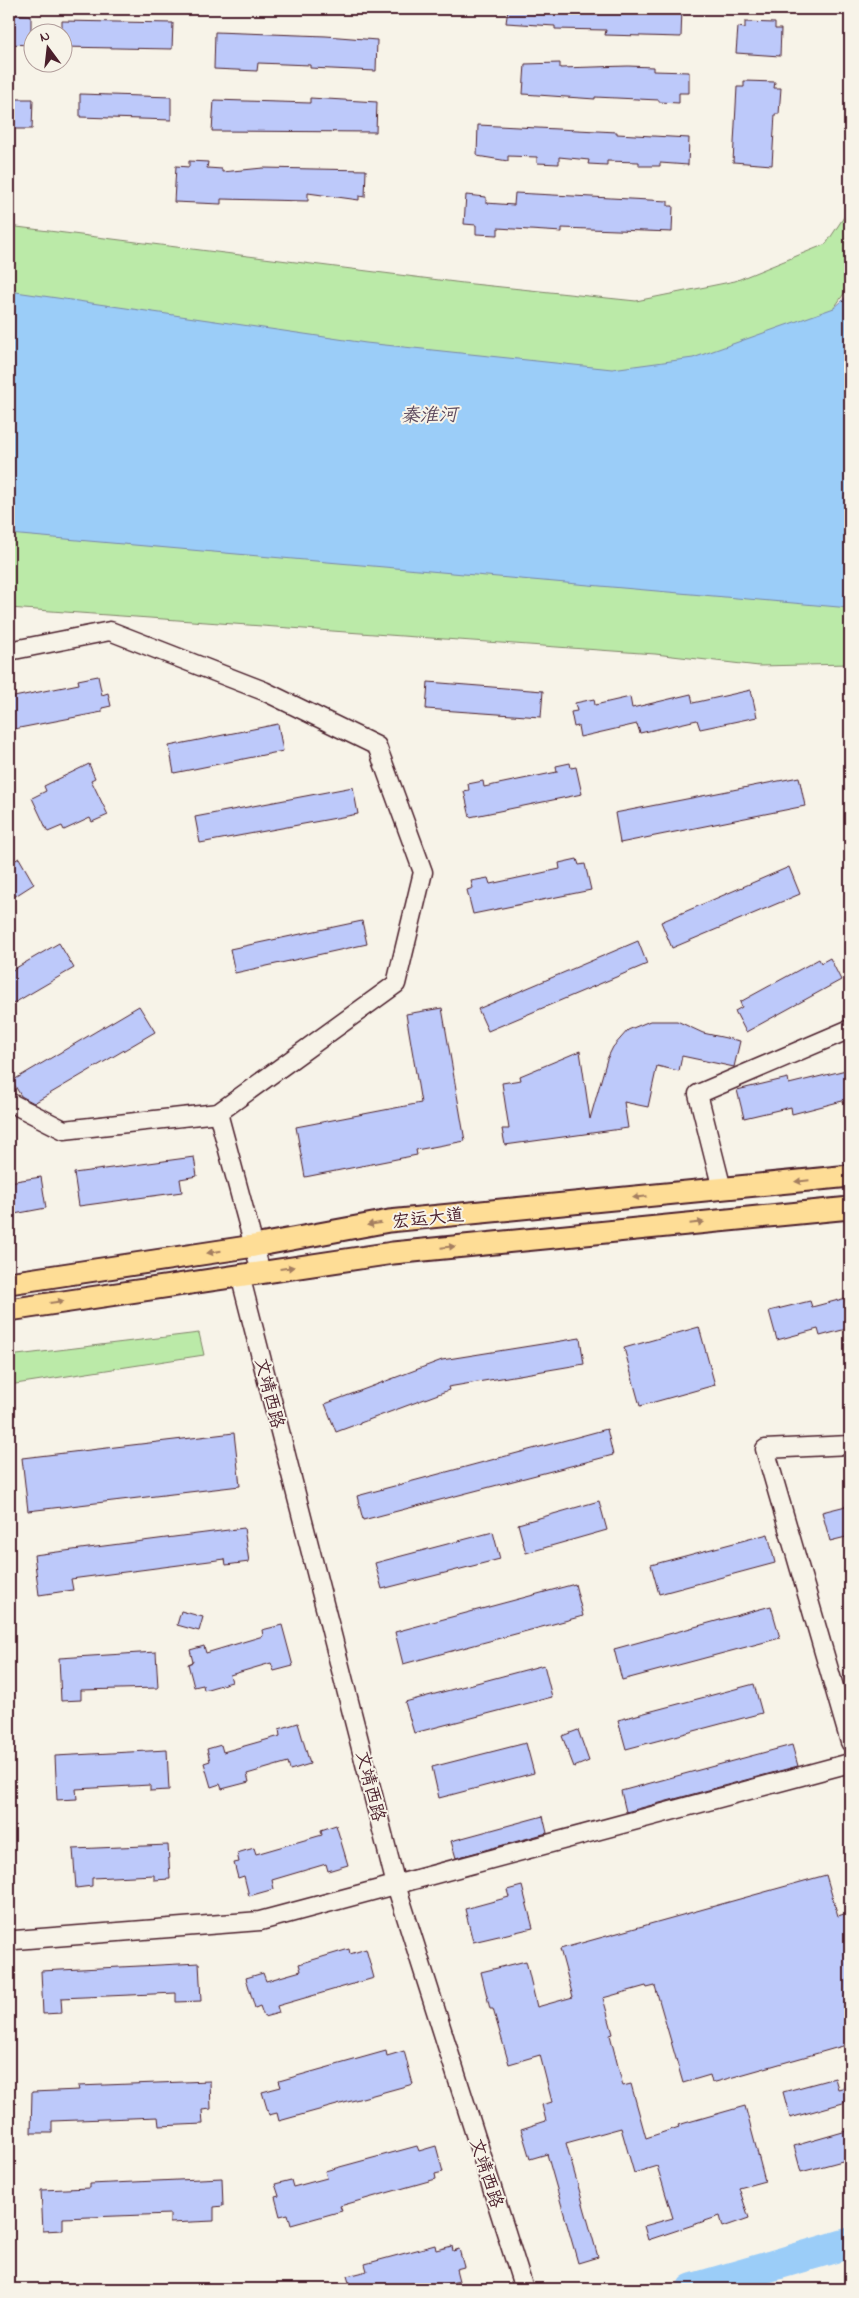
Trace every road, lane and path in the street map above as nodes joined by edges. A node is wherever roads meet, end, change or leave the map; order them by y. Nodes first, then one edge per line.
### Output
1 (9, 651) edge
2 (850, 1029) edge
3 (9, 1102) edge
4 (218, 1113) junction
5 (850, 1176) edge
6 (722, 1189) junction
7 (850, 1208) edge
8 (254, 1246) junction
9 (261, 1272) junction
10 (240, 1275) junction
11 (9, 1283) edge
12 (9, 1310) edge
13 (850, 1445) edge
14 (850, 1742) edge
15 (850, 1763) edge
16 (396, 1886) junction
17 (15, 1940) dead end
18 (524, 2289) edge

1 - 4 street
2 - 6 street
3 - 4 street
4 - 8 street
5 -> 6 main road, 宏运大道
6 -> 8 main road, 宏运大道
9 -> 7 main road, 宏运大道
8 - 9 street
8 -> 11 main road, 宏运大道
9 - 10 main road, 宏运大道
12 -> 10 main road, 宏运大道
10 - 16 street, 文靖西路
13 - 14 street
15 - 16 street
16 - 17 street
16 - 18 street, 文靖西路

